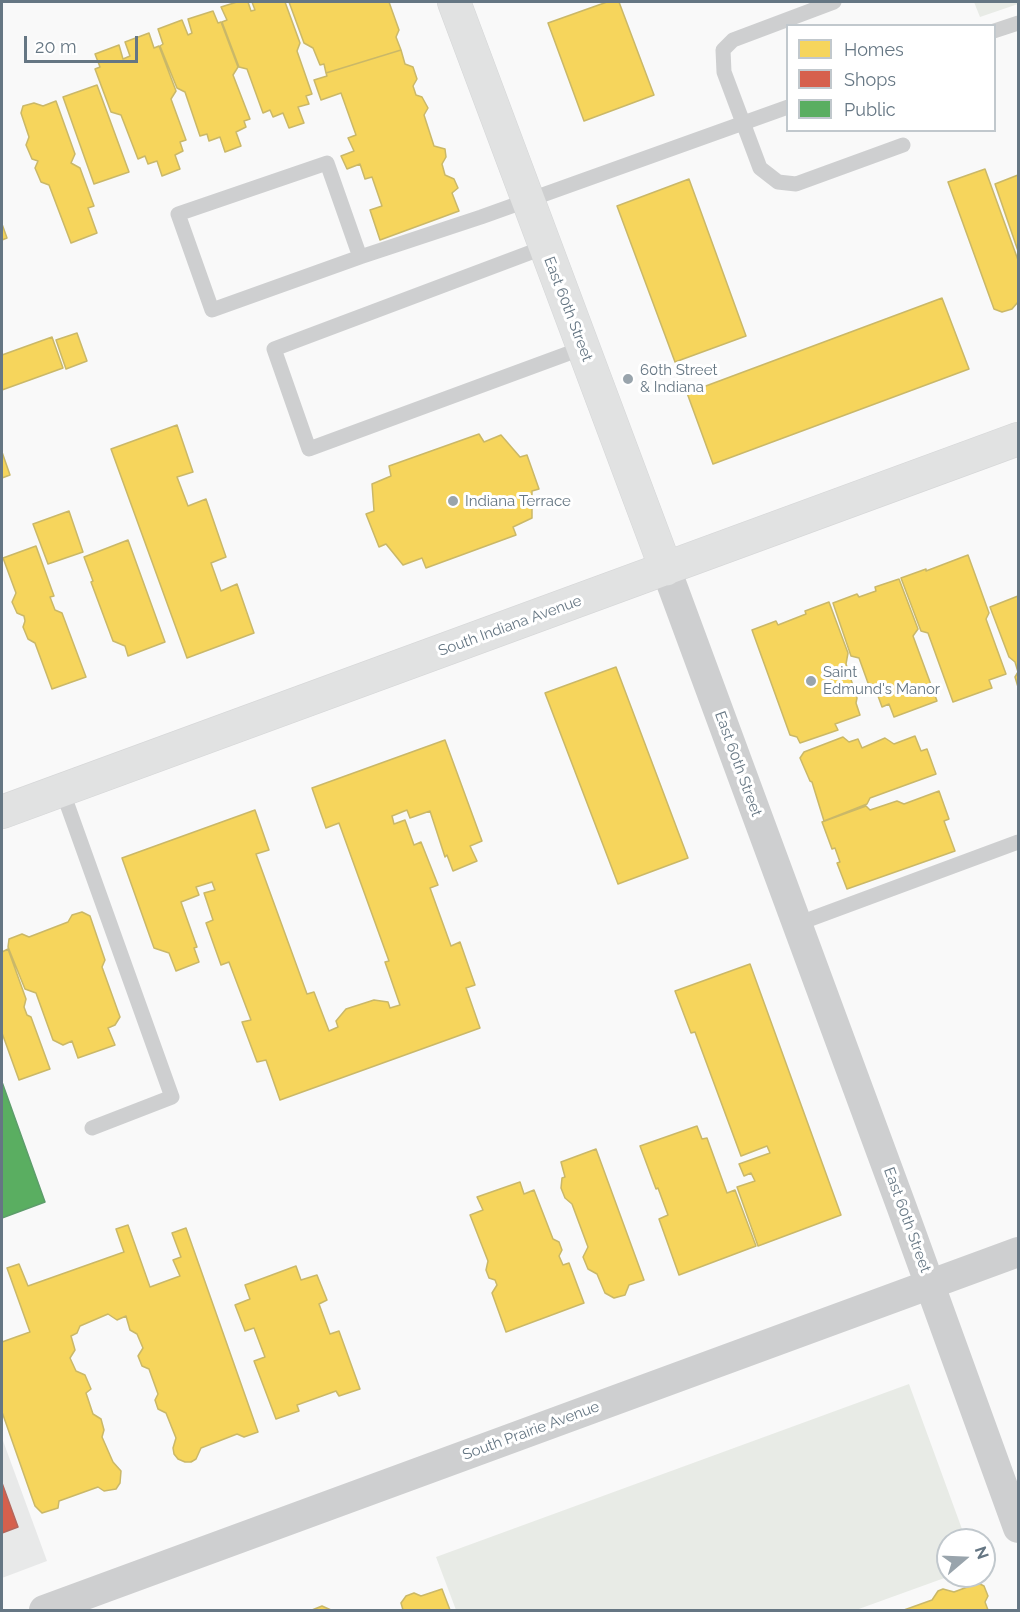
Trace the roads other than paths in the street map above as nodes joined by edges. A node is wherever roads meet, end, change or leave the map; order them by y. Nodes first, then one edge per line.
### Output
1 (454, 2) edge
2 (834, 2) edge
3 (1018, 23) edge
4 (996, 30) edge
5 (786, 107) edge
6 (743, 123) junction
7 (903, 145) dead end
8 (528, 200) junction
9 (545, 247) junction
10 (360, 257) junction
11 (583, 348) junction
12 (1018, 439) edge
13 (666, 569) junction
14 (62, 790) junction
15 (2, 812) edge
16 (1018, 842) edge
17 (797, 924) junction
18 (92, 1128) dead end
19 (1018, 1252) edge
20 (930, 1284) junction
21 (1018, 1528) edge
22 (90, 1603) edge
23 (44, 1611) edge

1 - 8 street, East 60th Street
2 - 6 lane
3 - 4 lane
5 - 6 lane
6 - 7 lane
6 - 8 lane
8 - 9 street, East 60th Street
8 - 10 lane
9 - 11 street, East 60th Street
9 - 11 lane
10 - 10 lane
11 - 13 street, East 60th Street
12 - 13 street, South Indiana Avenue
13 - 14 street, South Indiana Avenue
13 - 17 street, East 60th Street
14 - 15 street, South Indiana Avenue
14 - 18 lane
16 - 17 lane
17 - 20 street, East 60th Street
19 - 20 street, South Prairie Avenue
20 - 21 street, East 60th Street
20 - 22 street, South Prairie Avenue
22 - 23 street, South Prairie Avenue

